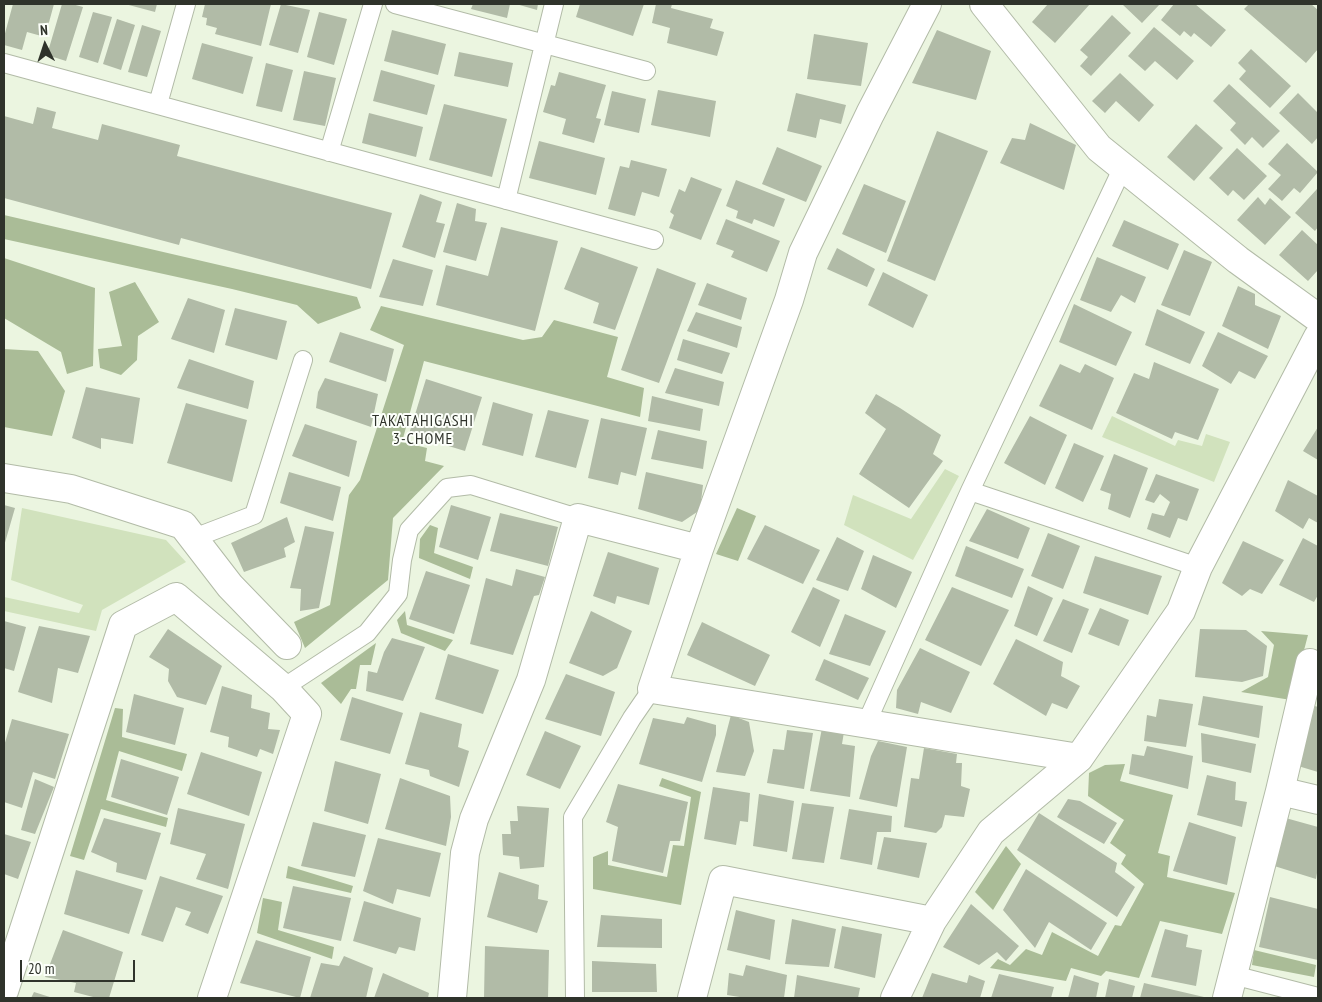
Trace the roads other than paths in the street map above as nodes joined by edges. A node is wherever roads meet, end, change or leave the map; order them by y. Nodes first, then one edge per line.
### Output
1 (186, 4) edge
2 (373, 4) edge
3 (395, 4) edge
4 (554, 4) edge
5 (927, 4) edge
6 (984, 4) edge
7 (544, 44) junction
8 (4, 63) edge
9 (646, 71) dead end
10 (158, 104) junction
11 (329, 152) junction
12 (1123, 167) junction
13 (506, 200) junction
14 (654, 240) dead end
15 (1318, 318) edge
16 (1318, 337) edge
17 (303, 360) dead end
18 (4, 478) edge
19 (970, 490) junction
20 (578, 518) junction
21 (194, 538) junction
22 (699, 549) junction
23 (1198, 568) junction
24 (287, 645) dead end
25 (1310, 663) dead end
26 (283, 688) junction
27 (652, 689) junction
28 (866, 724) junction
29 (1079, 758) junction
30 (1280, 791) junction
31 (1318, 800) edge
32 (932, 921) junction
33 (1230, 987) edge
34 (4, 991) edge
35 (1318, 997) edge
36 (212, 998) edge
37 (452, 998) edge
38 (575, 998) edge
39 (692, 998) edge
40 (895, 998) edge

1 - 10 lane
2 - 11 lane
3 - 7 lane
4 - 7 lane
5 - 22 street
6 - 12 street
7 - 9 lane
7 - 13 lane
8 - 10 lane
10 - 11 lane
11 - 13 lane
12 - 15 street
12 - 19 lane
13 - 14 lane
16 - 23 street
17 - 21 lane
18 - 21 street
19 - 23 lane
19 - 28 lane
20 - 22 street
20 - 26 lane
20 - 37 street
21 - 24 street
22 - 27 street
23 - 29 street
25 - 30 street
26 - 34 street
26 - 36 street
27 - 28 street
27 - 38 lane
28 - 29 street
29 - 32 street
30 - 31 street
30 - 33 street
32 - 39 street
32 - 40 street
33 - 35 lane

